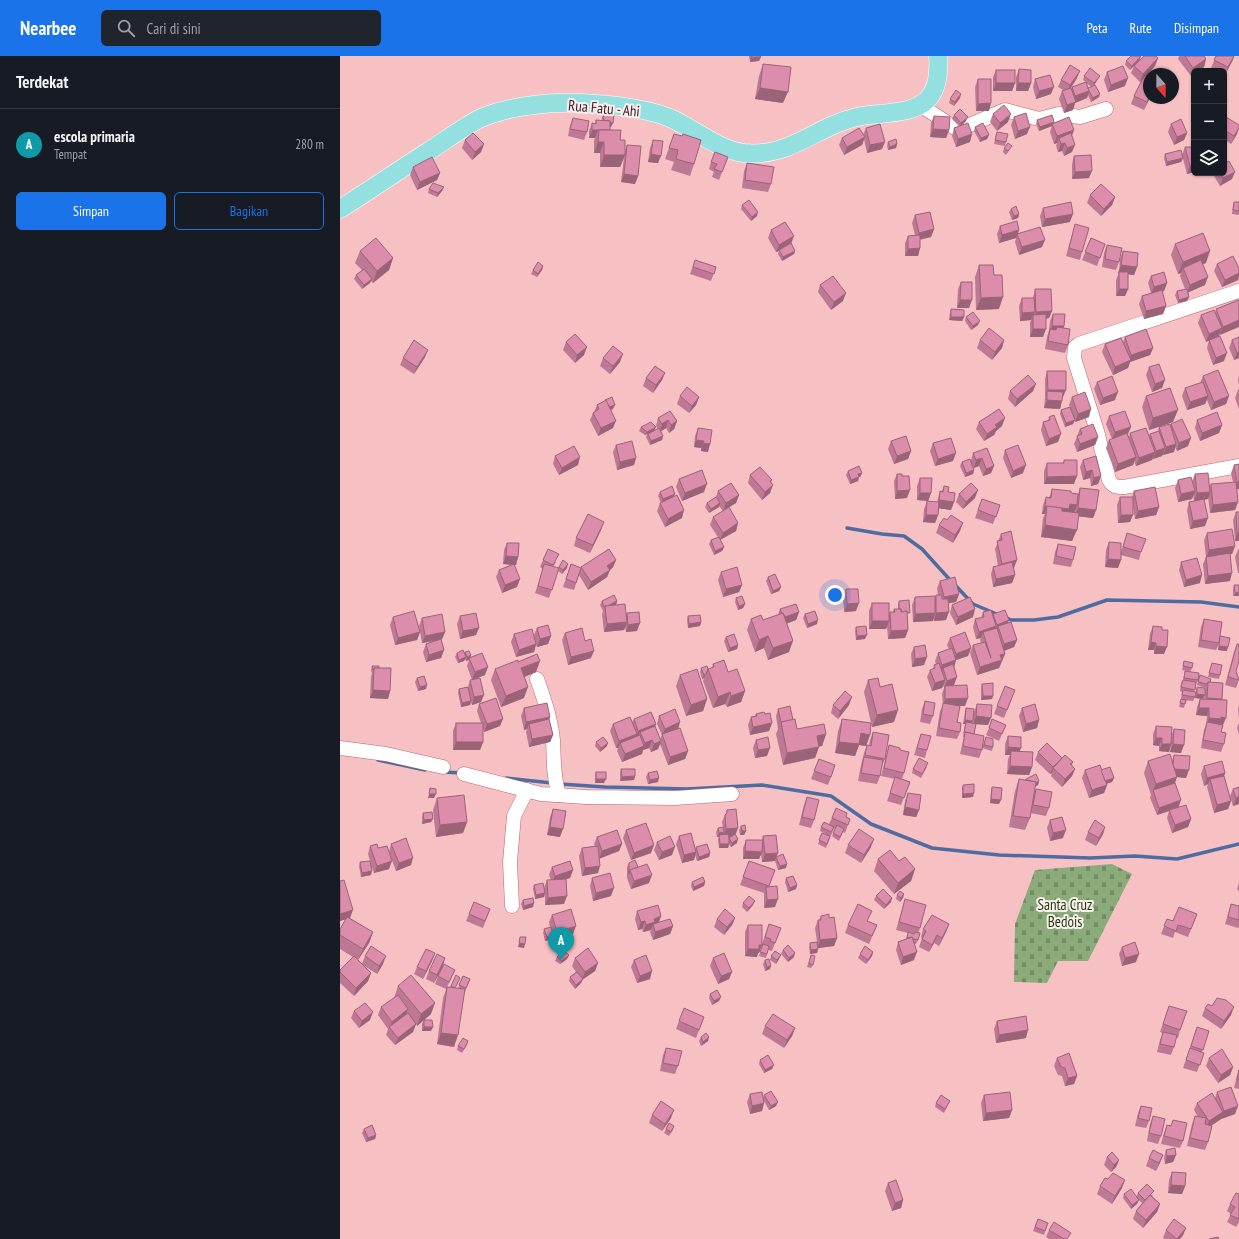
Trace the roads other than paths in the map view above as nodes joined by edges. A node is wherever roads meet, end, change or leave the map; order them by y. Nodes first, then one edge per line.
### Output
1 (938, 56) edge
2 (920, 105) junction
3 (1106, 109) dead end
4 (340, 209) edge
5 (1239, 291) edge
6 (1239, 466) edge
7 (537, 679) dead end
8 (340, 748) edge
9 (442, 767) dead end
10 (464, 774) dead end
11 (527, 790) junction
12 (732, 794) dead end
13 (559, 795) junction
14 (512, 906) dead end

1 - 2 main road, Rua Fatu - Ahi
2 - 3 street
2 - 4 main road, Rua Fatu - Ahi
5 - 6 street
7 - 13 street
8 - 9 street
10 - 11 street
11 - 13 street
11 - 14 street
12 - 13 street

